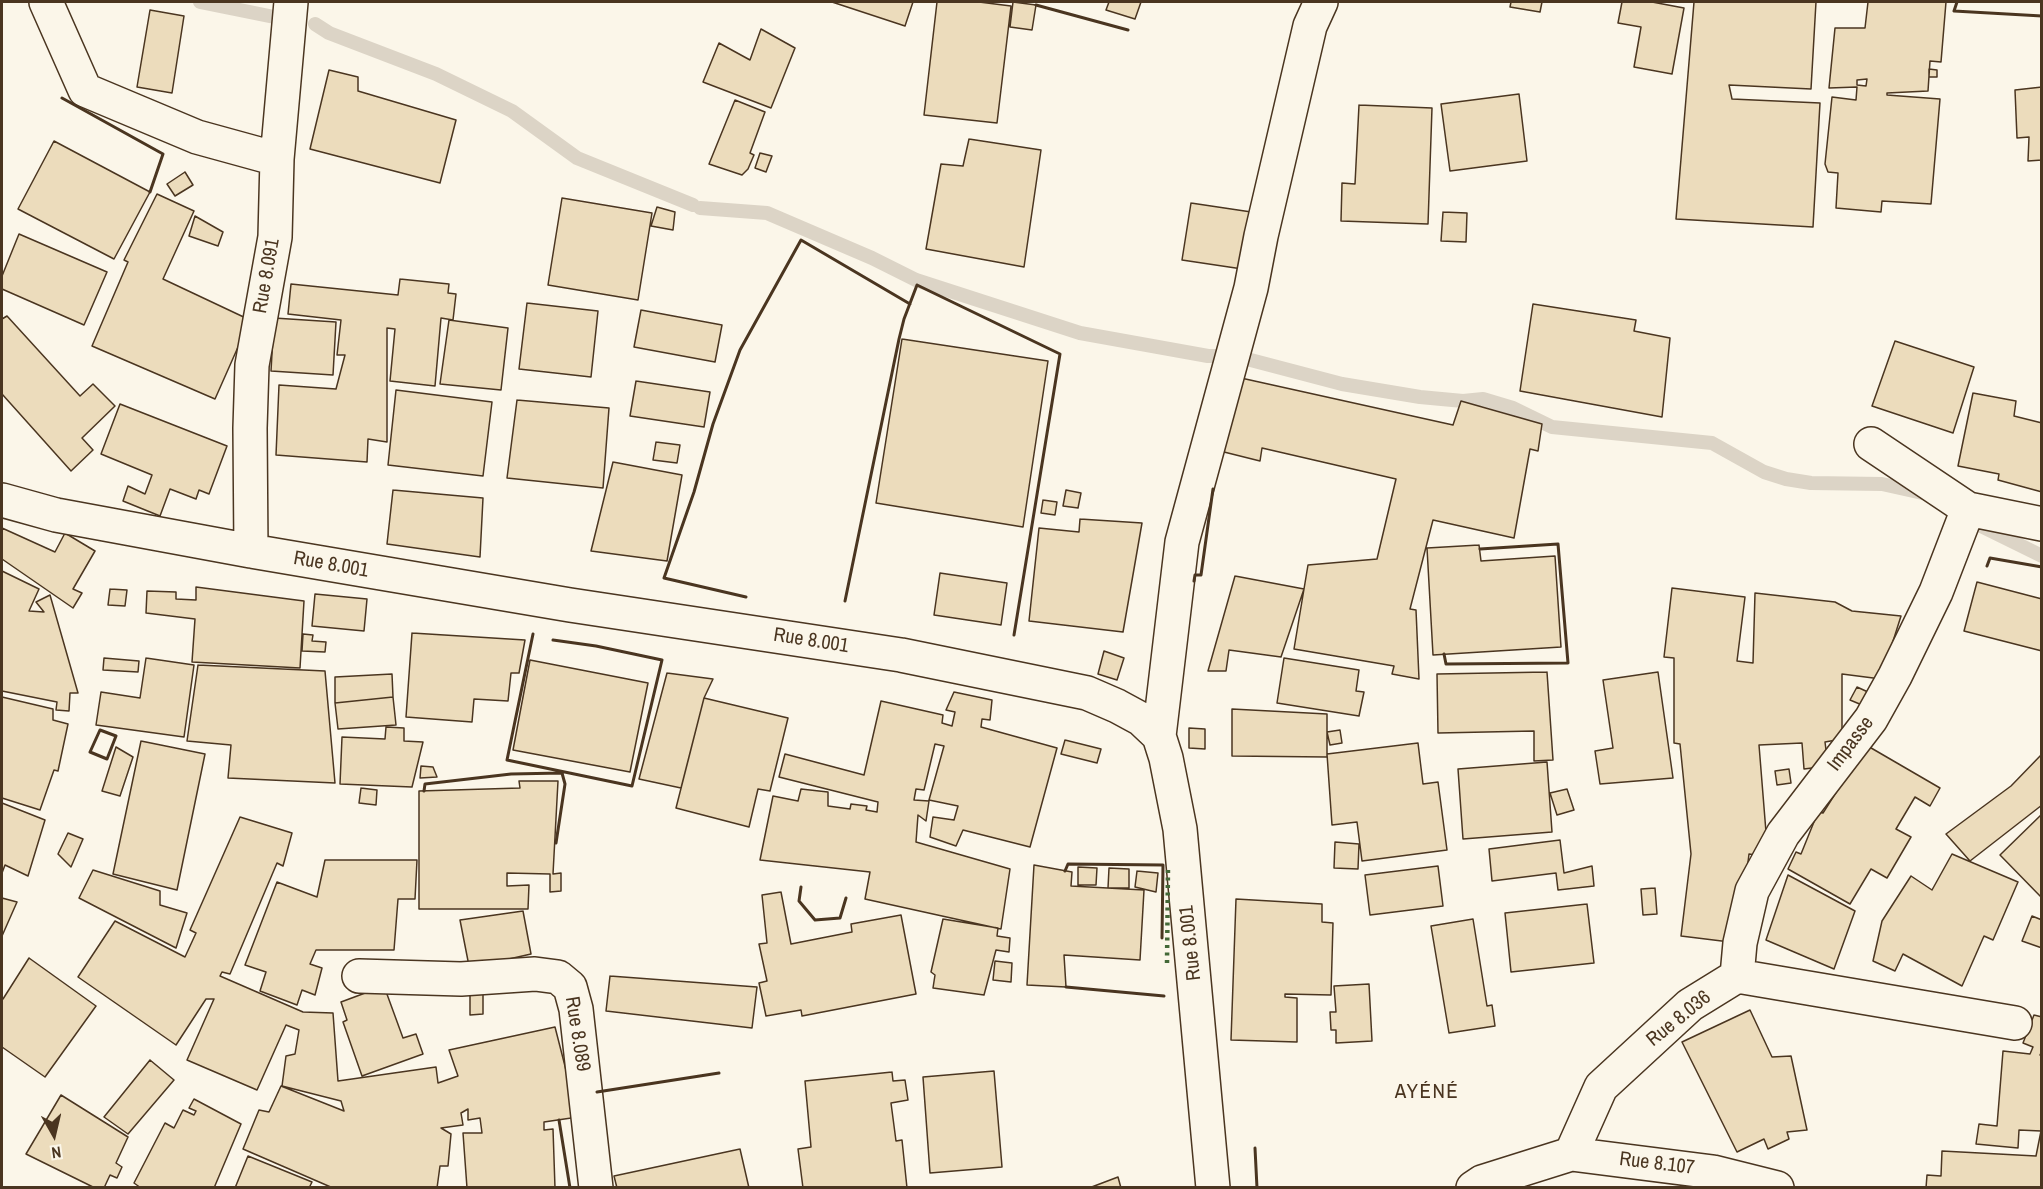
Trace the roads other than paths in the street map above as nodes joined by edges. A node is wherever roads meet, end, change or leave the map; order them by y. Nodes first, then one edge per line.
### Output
1 (46, 2) edge
2 (291, 2) edge
3 (1321, 2) edge
4 (276, 159) junction
5 (1871, 444) dead end
6 (2, 500) edge
7 (1968, 509) junction
8 (2042, 524) edge
9 (251, 551) junction
10 (1160, 736) junction
11 (359, 976) dead end
12 (1737, 976) junction
13 (2015, 1023) dead end
14 (1571, 1154) junction
15 (596, 1188) edge
16 (1214, 1188) edge
17 (1473, 1188) edge
18 (1777, 1188) edge

1 - 4 street
2 - 4 street, Rue 8.091
3 - 10 street
4 - 9 street, Rue 8.091
5 - 7 street
6 - 9 street, Rue 8.001
7 - 8 street
7 - 12 street, Impasse
9 - 10 street, Rue 8.001
10 - 16 street, Rue 8.001
11 - 15 street, Rue 8.089
12 - 13 street
12 - 14 street, Rue 8.036
14 - 17 street
14 - 18 street, Rue 8.107

